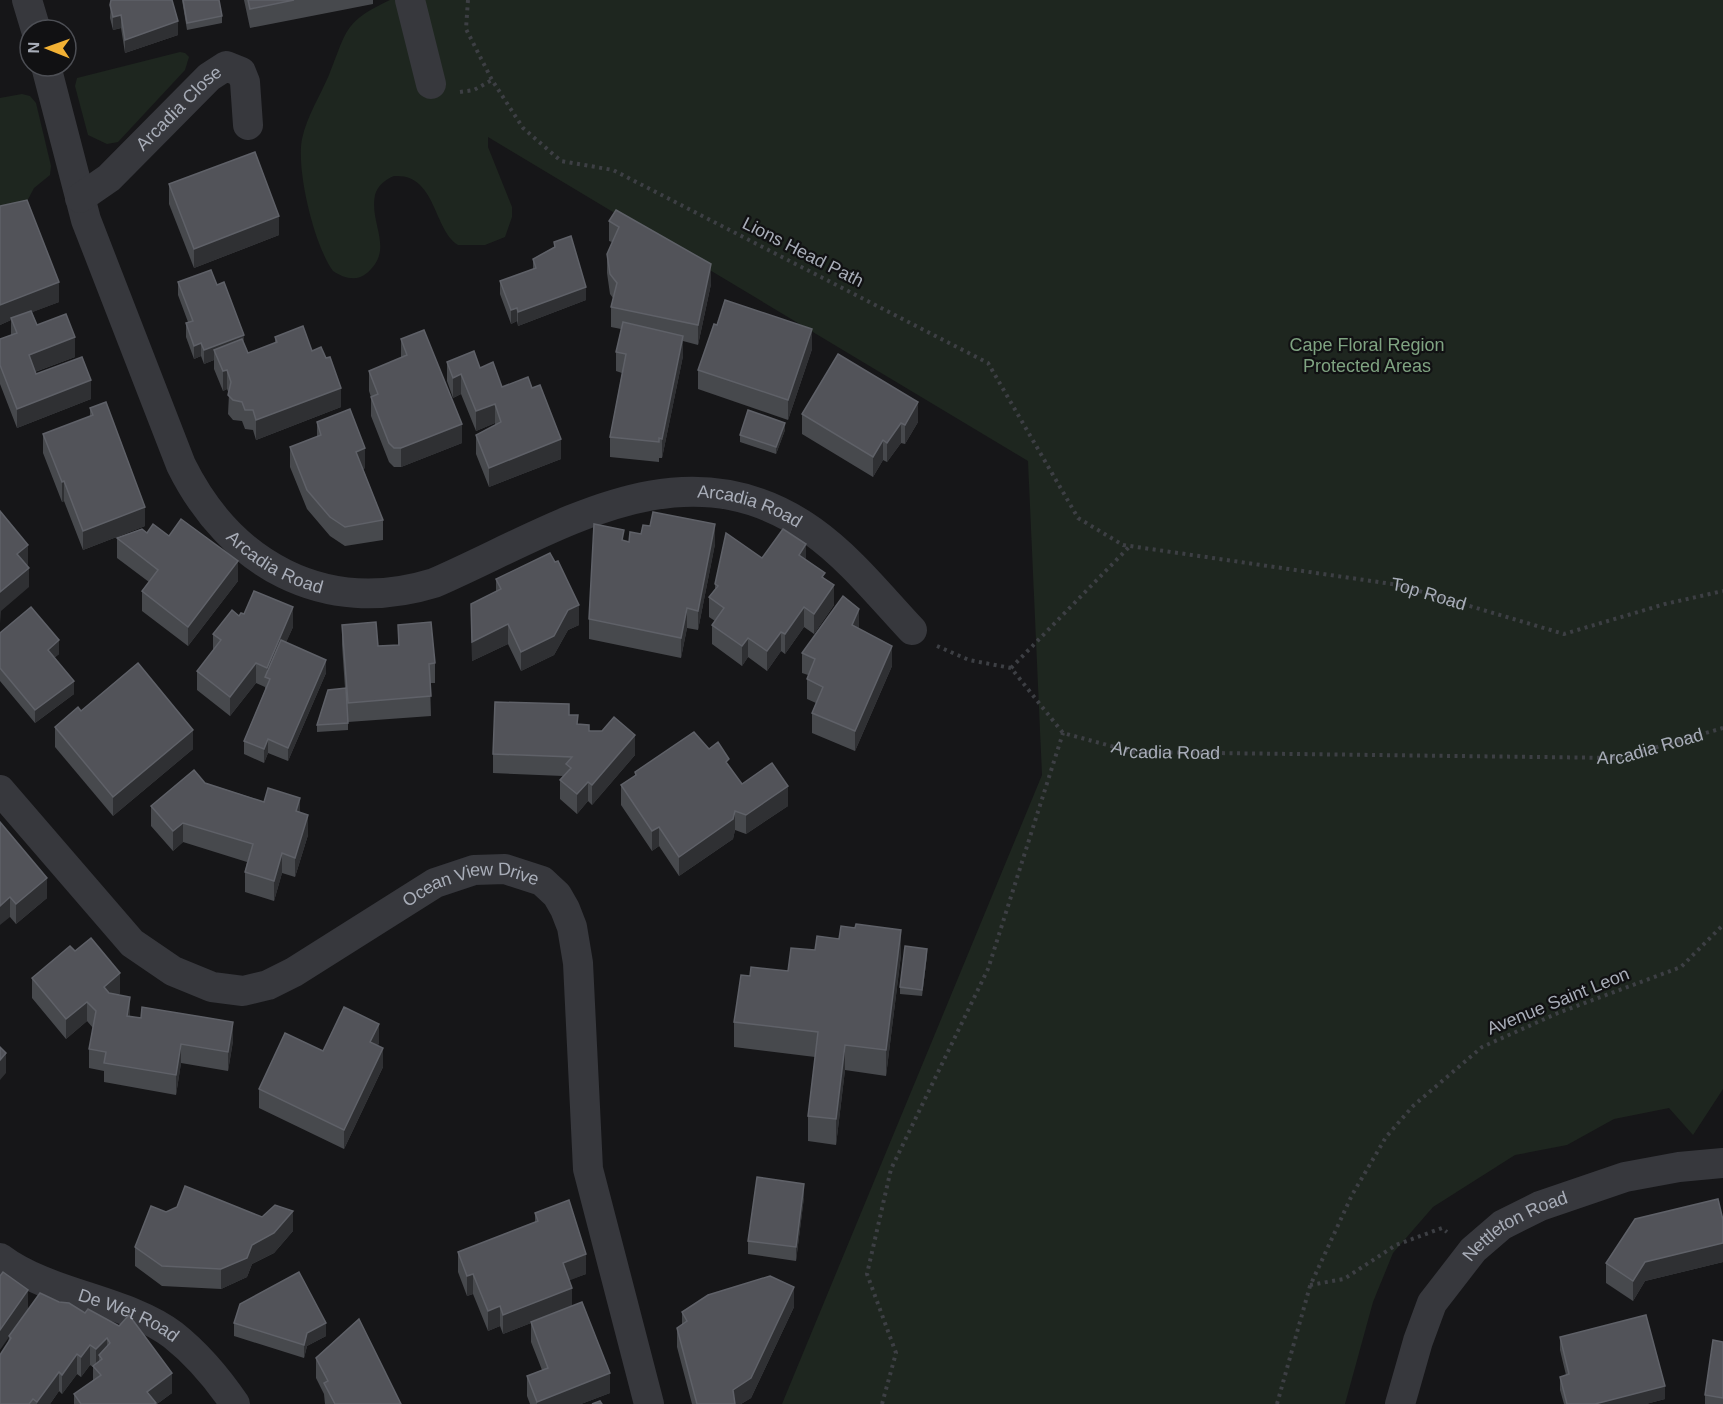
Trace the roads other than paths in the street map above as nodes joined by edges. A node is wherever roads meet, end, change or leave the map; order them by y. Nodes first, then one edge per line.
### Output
1 (27, 0) edge
2 (410, 0) edge
3 (32, 18) edge
4 (49, 78) edge
5 (431, 84) dead end
6 (248, 124) dead end
7 (80, 198) junction
8 (912, 630) road end
9 (0, 790) edge
10 (1723, 1163) edge
11 (0, 1258) edge
12 (235, 1404) edge
13 (649, 1404) edge
14 (1400, 1404) edge

1 - 3 street
2 - 5 street
4 - 7 street, Arcadia Road
6 - 7 street, Arcadia Close
7 - 8 street, Arcadia Road
9 - 13 street, Ocean View Drive
10 - 14 street, Nettleton Road
11 - 12 street, De Wet Road

